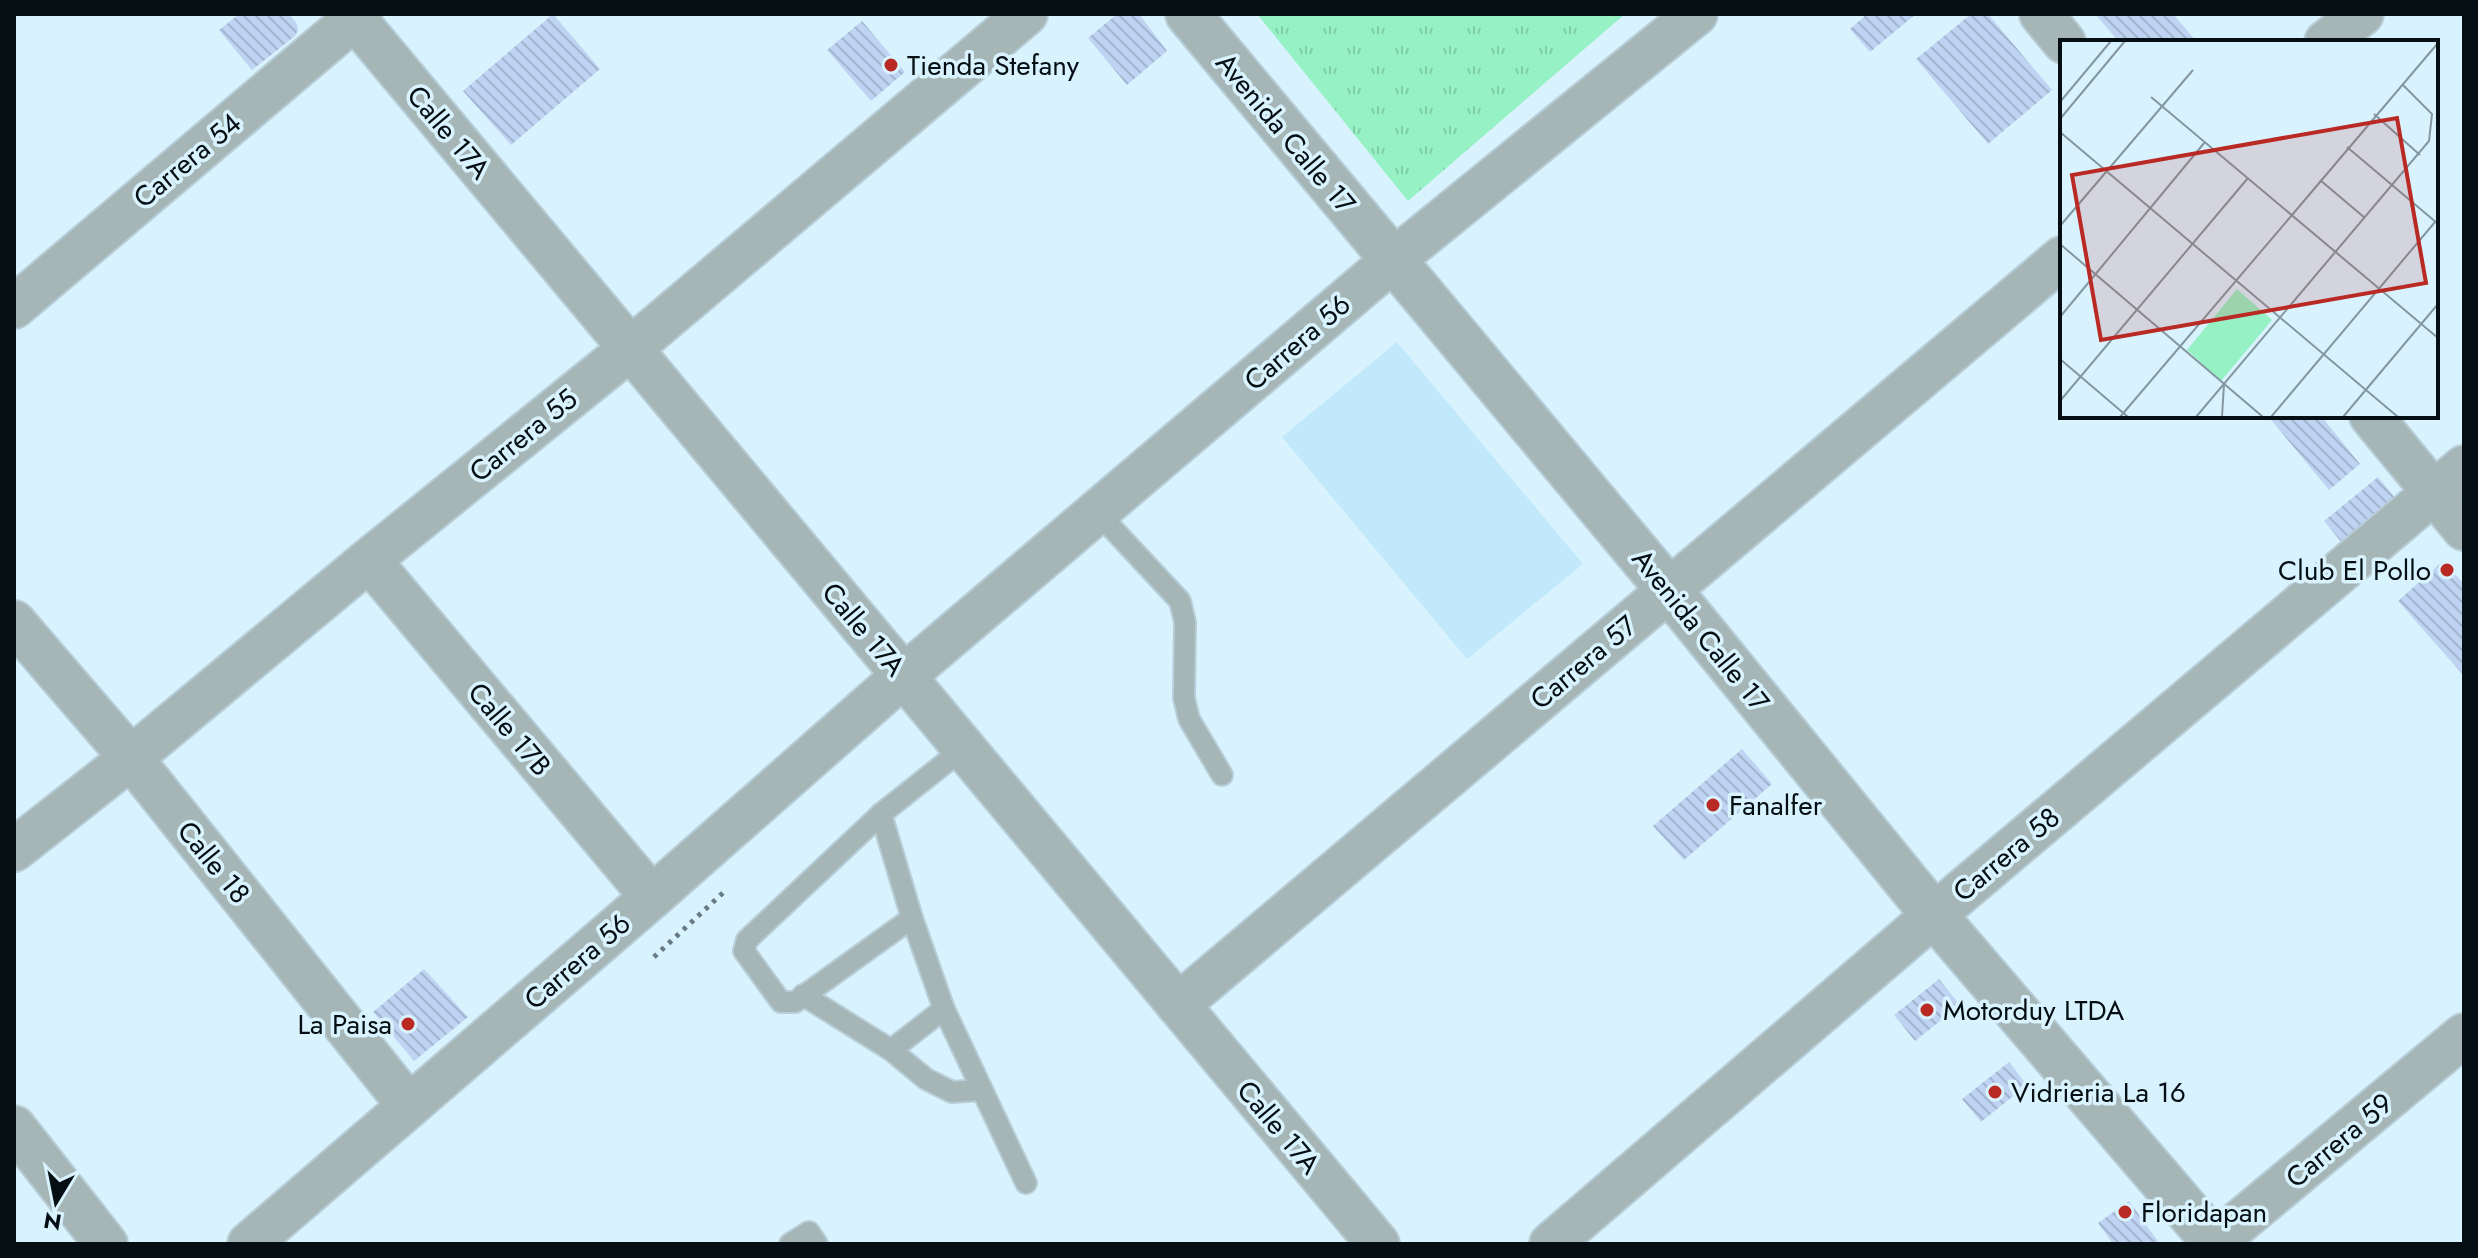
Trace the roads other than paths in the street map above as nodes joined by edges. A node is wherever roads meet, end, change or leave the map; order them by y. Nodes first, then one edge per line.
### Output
1 (1026, 14) edge
2 (1188, 14) edge
3 (1696, 14) edge
4 (2041, 14) edge
5 (2362, 14) edge
6 (355, 15) edge
7 (2062, 40) edge
8 (2329, 40) edge
9 (2060, 260) edge
10 (1392, 261) junction
11 (14, 307) edge
12 (630, 349) junction
13 (2373, 418) edge
14 (2449, 480) edge
15 (1098, 513) junction
16 (2464, 529) edge
17 (369, 560) junction
18 (1668, 589) junction
19 (14, 622) edge
20 (904, 676) junction
21 (964, 748) junction
22 (131, 758) junction
23 (1222, 775) dead end
24 (881, 814) junction
25 (14, 850) edge
26 (652, 897) junction
27 (1934, 915) junction
28 (912, 918) junction
29 (803, 995) junction
30 (1178, 1005) junction
31 (944, 1009) junction
32 (2464, 1035) edge
33 (891, 1050) junction
34 (982, 1090) junction
35 (409, 1106) junction
36 (14, 1127) edge
37 (1026, 1183) dead end
38 (106, 1244) edge
39 (249, 1244) edge
40 (790, 1244) edge
41 (817, 1244) edge
42 (1378, 1244) edge
43 (1551, 1244) edge
44 (2215, 1244) edge

1 - 12 street, Carrera 55
2 - 10 street, Avenida Calle 17
3 - 10 street, Carrera 56
4 - 7 street
5 - 8 street
6 - 11 street, Carrera 54
6 - 12 street, Calle 17A
9 - 18 street, Carrera 57
10 - 15 street, Carrera 56
10 - 18 street, Avenida Calle 17
12 - 17 street, Carrera 55
12 - 20 street, Calle 17A
13 - 14 street
14 - 16 street
14 - 27 street, Carrera 58
15 - 20 street, Carrera 56
15 - 23 lane
17 - 22 street, Carrera 55
17 - 26 street, Calle 17B
18 - 27 street, Avenida Calle 17
18 - 30 street, Carrera 57
19 - 22 street, Calle 18
20 - 21 street, Calle 17A
20 - 26 street, Carrera 56
21 - 24 lane
21 - 30 street, Calle 17A
22 - 25 street, Carrera 55
22 - 35 street, Calle 18
24 - 28 lane
24 - 29 lane
26 - 35 street, Carrera 56
27 - 43 street, Carrera 58
27 - 44 street, Avenida Calle 17
28 - 29 lane
28 - 31 lane
29 - 33 lane
30 - 42 street, Calle 17A
31 - 33 lane
31 - 34 lane
32 - 44 street, Carrera 59
33 - 34 lane
34 - 37 lane
35 - 39 street, Carrera 56
36 - 38 street
40 - 41 lane

